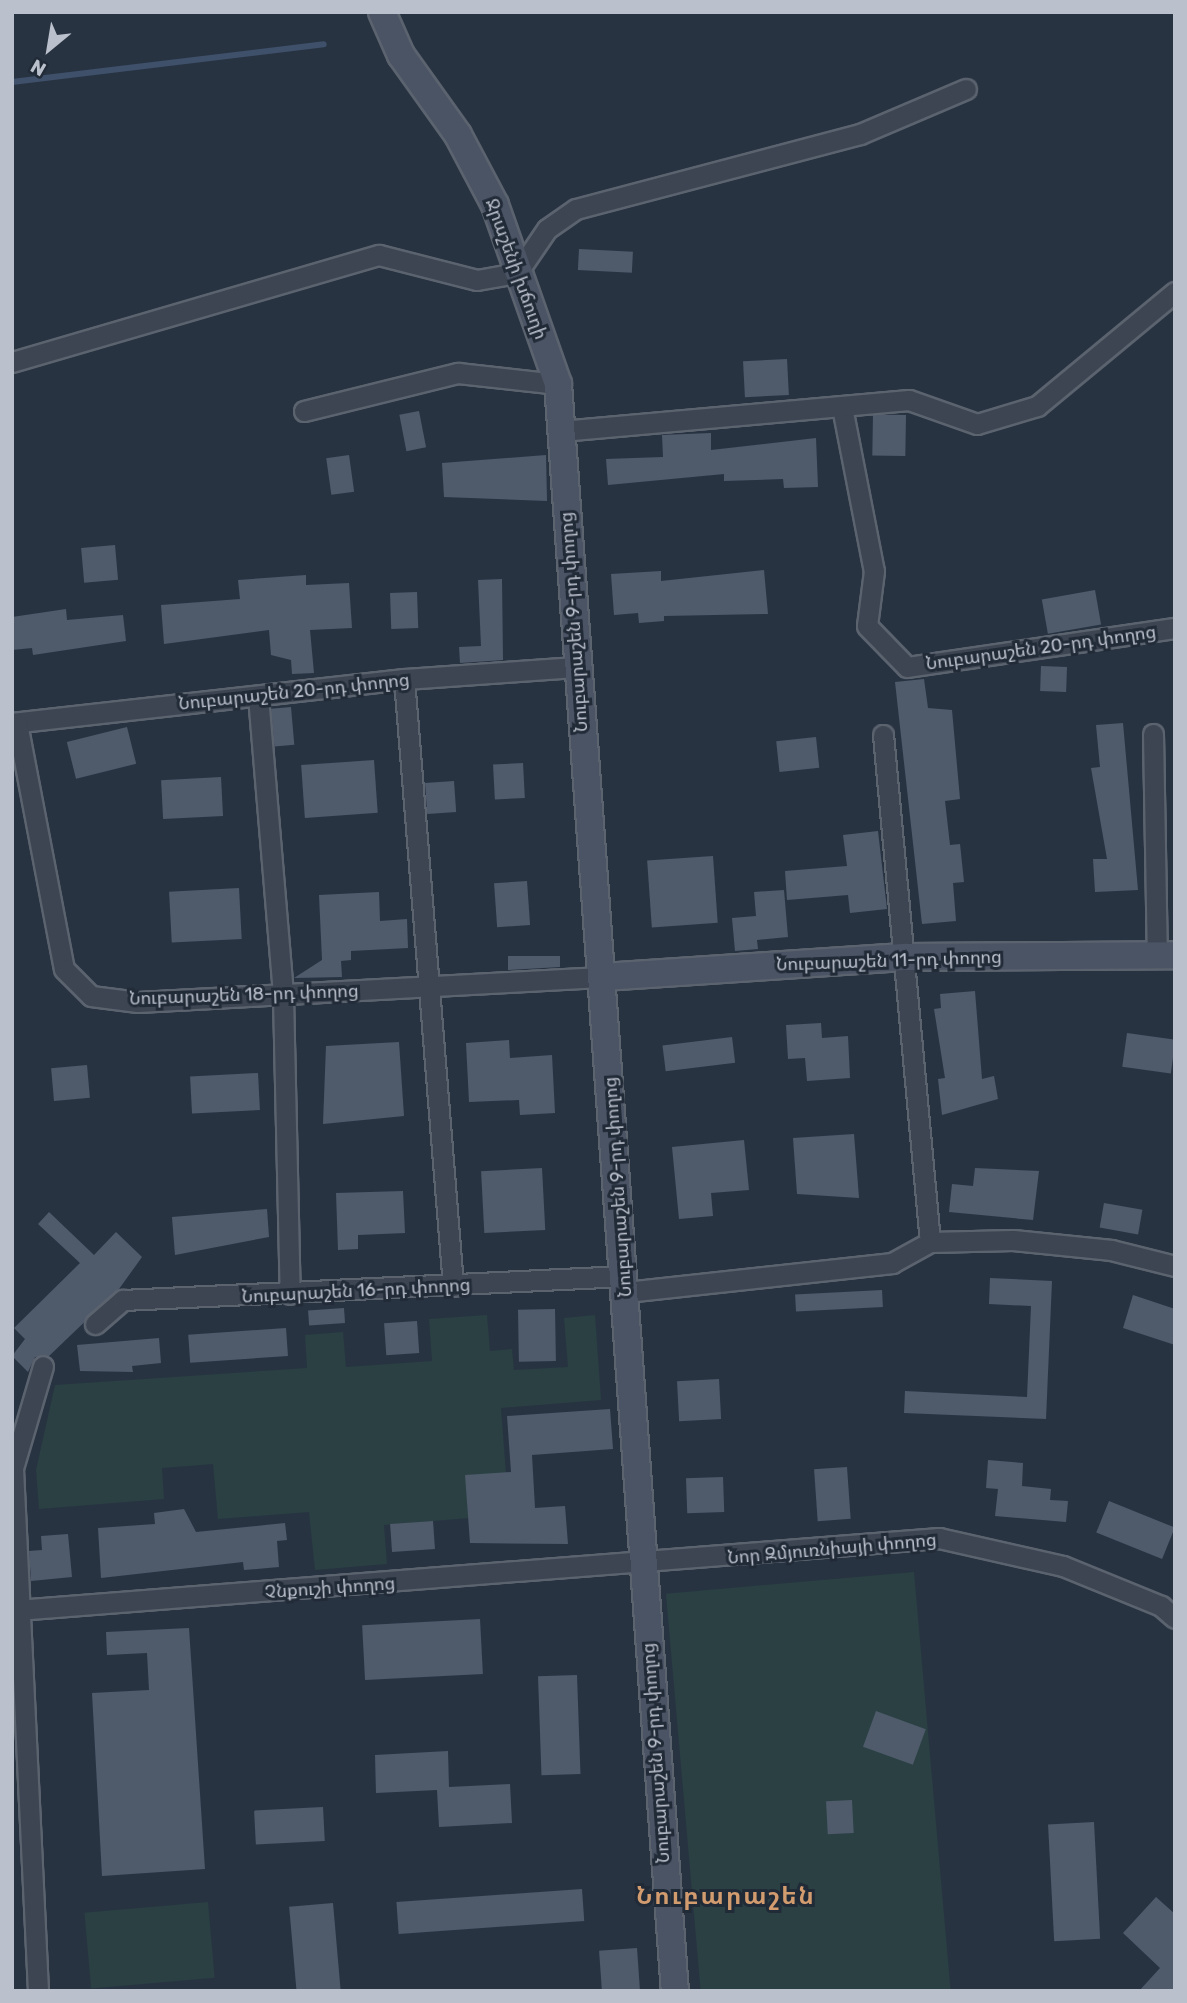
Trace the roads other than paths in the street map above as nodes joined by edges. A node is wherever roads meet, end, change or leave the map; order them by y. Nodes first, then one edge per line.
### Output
1 (382, 12) edge
2 (966, 89) dead end
3 (517, 274) junction
4 (1175, 292) edge
5 (12, 362) edge
6 (558, 384) junction
7 (842, 407) junction
8 (304, 411) dead end
9 (561, 431) junction
10 (1175, 628) edge
11 (577, 667) junction
12 (404, 679) junction
13 (258, 696) junction
14 (14, 723) edge
15 (1153, 734) dead end
16 (883, 735) dead end
17 (1166, 955) edge
18 (907, 957) junction
19 (603, 977) junction
20 (429, 986) junction
21 (283, 996) junction
22 (930, 1242) junction
23 (1175, 1266) edge
24 (625, 1284) junction
25 (453, 1286) junction
26 (290, 1294) junction
27 (95, 1324) dead end
28 (43, 1366) dead end
29 (643, 1565) junction
30 (17, 1610) junction
31 (1175, 1618) edge
32 (15, 1632) edge
33 (38, 1991) edge
34 (675, 1991) edge

1 - 3 main road, Ջրաշենի խճուղի
2 - 3 street
3 - 5 street
3 - 6 main road, Ջրաշենի խճուղի
4 - 7 street
6 - 8 street
6 - 9 main road, Նուբարաշեն 9-րդ փողոց
7 - 9 street
7 - 10 street, Նուբարաշեն 20-րդ փողոց
9 - 11 main road, Նուբարաշեն 9-րդ փողոց
11 - 12 street, Նուբարաշեն 20-րդ փողոց
11 - 19 main road, Նուբարաշեն 9-րդ փողոց
12 - 13 street, Նուբարաշեն 20-րդ փողոց
12 - 20 street
13 - 14 street, Նուբարաշեն 20-րդ փողոց
13 - 21 street
14 - 21 street, Նուբարաշեն 18-րդ փողոց
15 - 17 street
16 - 18 street
17 - 18 main road, Նուբարաշեն 11-րդ փողոց
18 - 19 main road, Նուբարաշեն 11-րդ փողոց
18 - 22 street
19 - 20 street, Նուբարաշեն 18-րդ փողոց
19 - 24 main road, Նուբարաշեն 9-րդ փողոց
20 - 21 street, Նուբարաշեն 18-րդ փողոց
20 - 25 street
21 - 26 street
22 - 23 street
22 - 24 street, Նուբարաշեն 16-րդ փողոց
24 - 25 street, Նուբարաշեն 16-րդ փողոց
24 - 29 main road, Նուբարաշեն 9-րդ փողոց
25 - 26 street, Նուբարաշեն 16-րդ փողոց
26 - 27 street, Նուբարաշեն 16-րդ փողոց
28 - 30 street
29 - 30 street, Չնքուշի փողոց
29 - 31 street, Նոր Զմյուռնիայի փողոց
29 - 34 main road, Նուբարաշեն 9-րդ փողոց
30 - 32 street
32 - 33 street

